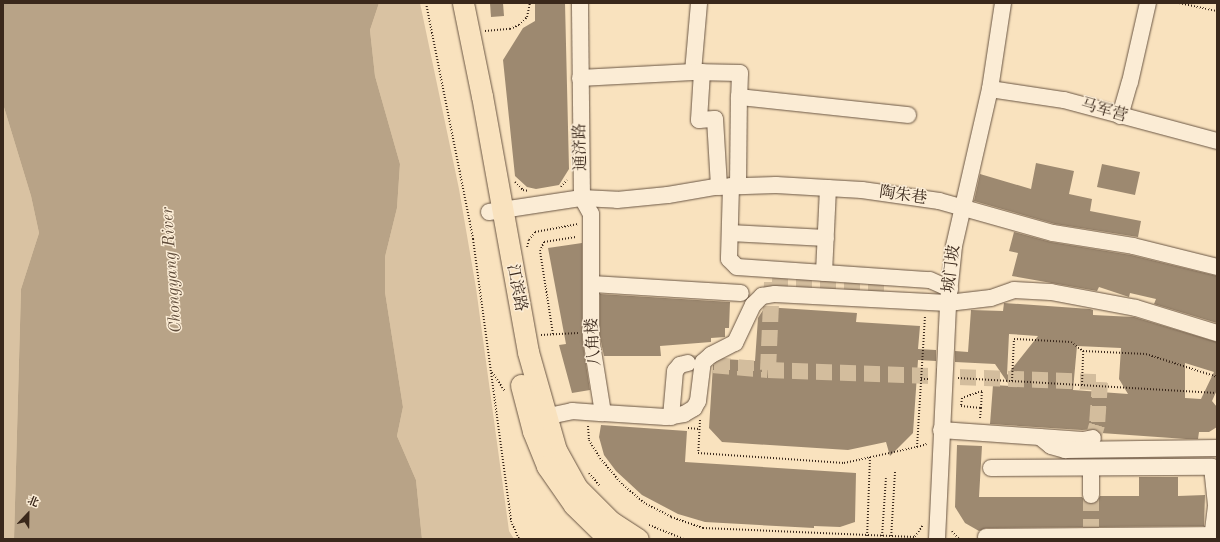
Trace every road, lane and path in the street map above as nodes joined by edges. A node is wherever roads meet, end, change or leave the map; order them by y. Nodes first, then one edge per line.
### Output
1 (426, 3) edge
2 (451, 3) edge
3 (463, 3) edge
4 (530, 3) edge
5 (580, 3) edge
6 (699, 3) edge
7 (1003, 3) edge
8 (1148, 3) edge
9 (1179, 3) edge
10 (1217, 11) edge
11 (484, 24) dead end
12 (485, 31) junction
13 (486, 38) dead end
14 (698, 72) junction
15 (580, 78) junction
16 (990, 89) junction
17 (739, 96) junction
18 (908, 115) dead end
19 (1120, 116) junction
20 (1217, 142) edge
21 (512, 179) dead end
22 (729, 186) junction
23 (561, 187) dead end
24 (553, 188) dead end
25 (828, 188) junction
26 (530, 192) dead end
27 (582, 198) junction
28 (963, 208) junction
29 (496, 211) junction
30 (581, 224) dead end
31 (730, 233) junction
32 (581, 236) dead end
33 (826, 238) junction
34 (526, 252) dead end
35 (1217, 267) edge
36 (824, 273) junction
37 (592, 284) junction
38 (892, 289) tunnel mouth
39 (741, 293) dead end
40 (949, 296) junction
41 (928, 312) dead end
42 (540, 327) dead end
43 (1217, 333) edge
44 (554, 334) dead end
45 (542, 342) dead end
46 (1083, 351) junction
47 (688, 363) dead end
48 (1217, 377) edge
49 (955, 378) dead end
50 (921, 379) junction
51 (934, 380) dead end
52 (1012, 381) junction
53 (1082, 385) junction
54 (1217, 393) edge
55 (981, 408) junction
56 (603, 413) junction
57 (671, 417) junction
58 (537, 418) junction
59 (700, 418) dead end
60 (973, 418) dead end
61 (588, 421) dead end
62 (683, 428) dead end
63 (699, 429) junction
64 (941, 430) junction
65 (1040, 437) junction
66 (1093, 438) dead end
67 (917, 447) junction
68 (1217, 448) edge
69 (930, 451) dead end
70 (870, 457) junction
71 (991, 468) dead end
72 (1090, 468) junction
73 (588, 471) dead end
74 (895, 471) dead end
75 (886, 478) dead end
76 (601, 487) dead end
77 (1091, 494) tunnel mouth
78 (924, 522) dead end
79 (641, 530) edge
80 (868, 535) junction
81 (1091, 535) edge
82 (882, 536) junction
83 (986, 537) dead end
84 (1212, 537) edge
85 (891, 538) edge
86 (914, 538) edge
87 (519, 539) edge
88 (609, 539) edge
89 (683, 539) edge
90 (867, 539) edge
91 (937, 539) edge

1 - 87 path
2 - 29 main road, 江滨路
3 - 29 main road, 江滨路
4 - 12 path
5 - 15 street, 通济路
6 - 14 street
7 - 16 street, 城门坡
8 - 19 street
9 - 10 path
11 - 12 path
12 - 13 path
14 - 15 street
14 - 17 street
14 - 22 street
15 - 27 street, 通济路
16 - 19 street, 马军营
16 - 28 street, 城门坡
17 - 18 street
17 - 22 street
19 - 20 street, 马军营
21 - 26 path
22 - 25 street, 陶朱巷
22 - 27 street, 陶朱巷
22 - 31 street
23 - 24 path
25 - 28 street, 陶朱巷
25 - 33 street
27 - 29 street
27 - 37 street, 八角楼
28 - 35 street, 陶朱巷
28 - 40 street, 城门坡
29 - 58 main road, 江滨路
30 - 34 path
31 - 33 street
31 - 36 street
32 - 44 path
33 - 36 street
36 - 40 street
37 - 39 street
37 - 56 street, 八角楼
38 - 40 street
40 - 43 street
40 - 57 street
40 - 64 street, 城门坡
41 - 50 path
42 - 45 path
46 - 48 path
46 - 52 path
46 - 53 path
47 - 57 street
49 - 52 path
50 - 51 path
50 - 67 path
52 - 53 path
53 - 54 path
55 - 55 path
55 - 60 path
56 - 57 street
56 - 58 street
58 - 79 main road, 江滨路
58 - 88 main road, 江滨路
59 - 63 path
61 - 80 path
62 - 63 path
63 - 70 path
64 - 65 street
64 - 91 street, 城门坡
65 - 66 street
65 - 68 street
67 - 69 path
67 - 70 path
70 - 80 path
71 - 72 street
72 - 77 street
72 - 84 street
73 - 76 path
74 - 85 path
75 - 82 path
78 - 86 path
79 - 89 path
80 - 82 path
80 - 90 path
81 - 83 street
81 - 84 street
82 - 85 path
85 - 86 path

